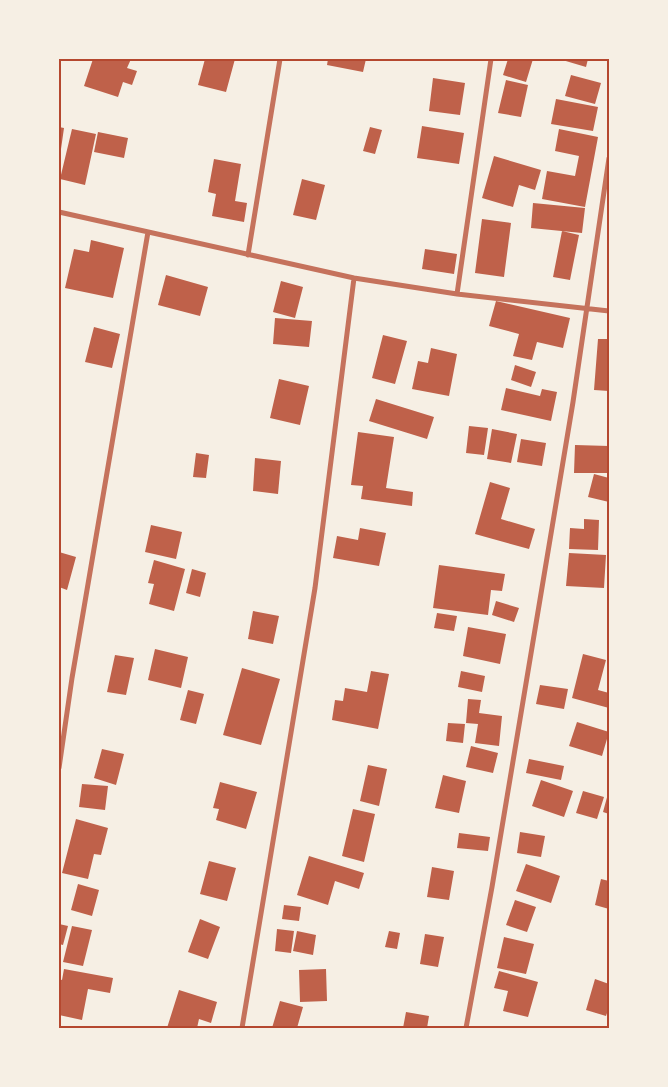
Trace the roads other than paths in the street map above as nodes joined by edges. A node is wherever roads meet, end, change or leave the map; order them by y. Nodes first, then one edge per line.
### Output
1 (280, 59) edge
2 (491, 59) edge
3 (609, 158) edge
4 (59, 212) edge
5 (148, 232) junction
6 (248, 255) junction
7 (354, 278) junction
8 (457, 294) junction
9 (586, 308) junction
10 (609, 311) edge
11 (59, 768) edge
12 (242, 1028) edge
13 (466, 1028) edge

1 - 6 street
2 - 8 street
3 - 9 street
4 - 5 street
5 - 6 street
5 - 11 street
6 - 7 street
7 - 8 street
7 - 12 street
8 - 9 street
9 - 10 street
9 - 13 street

